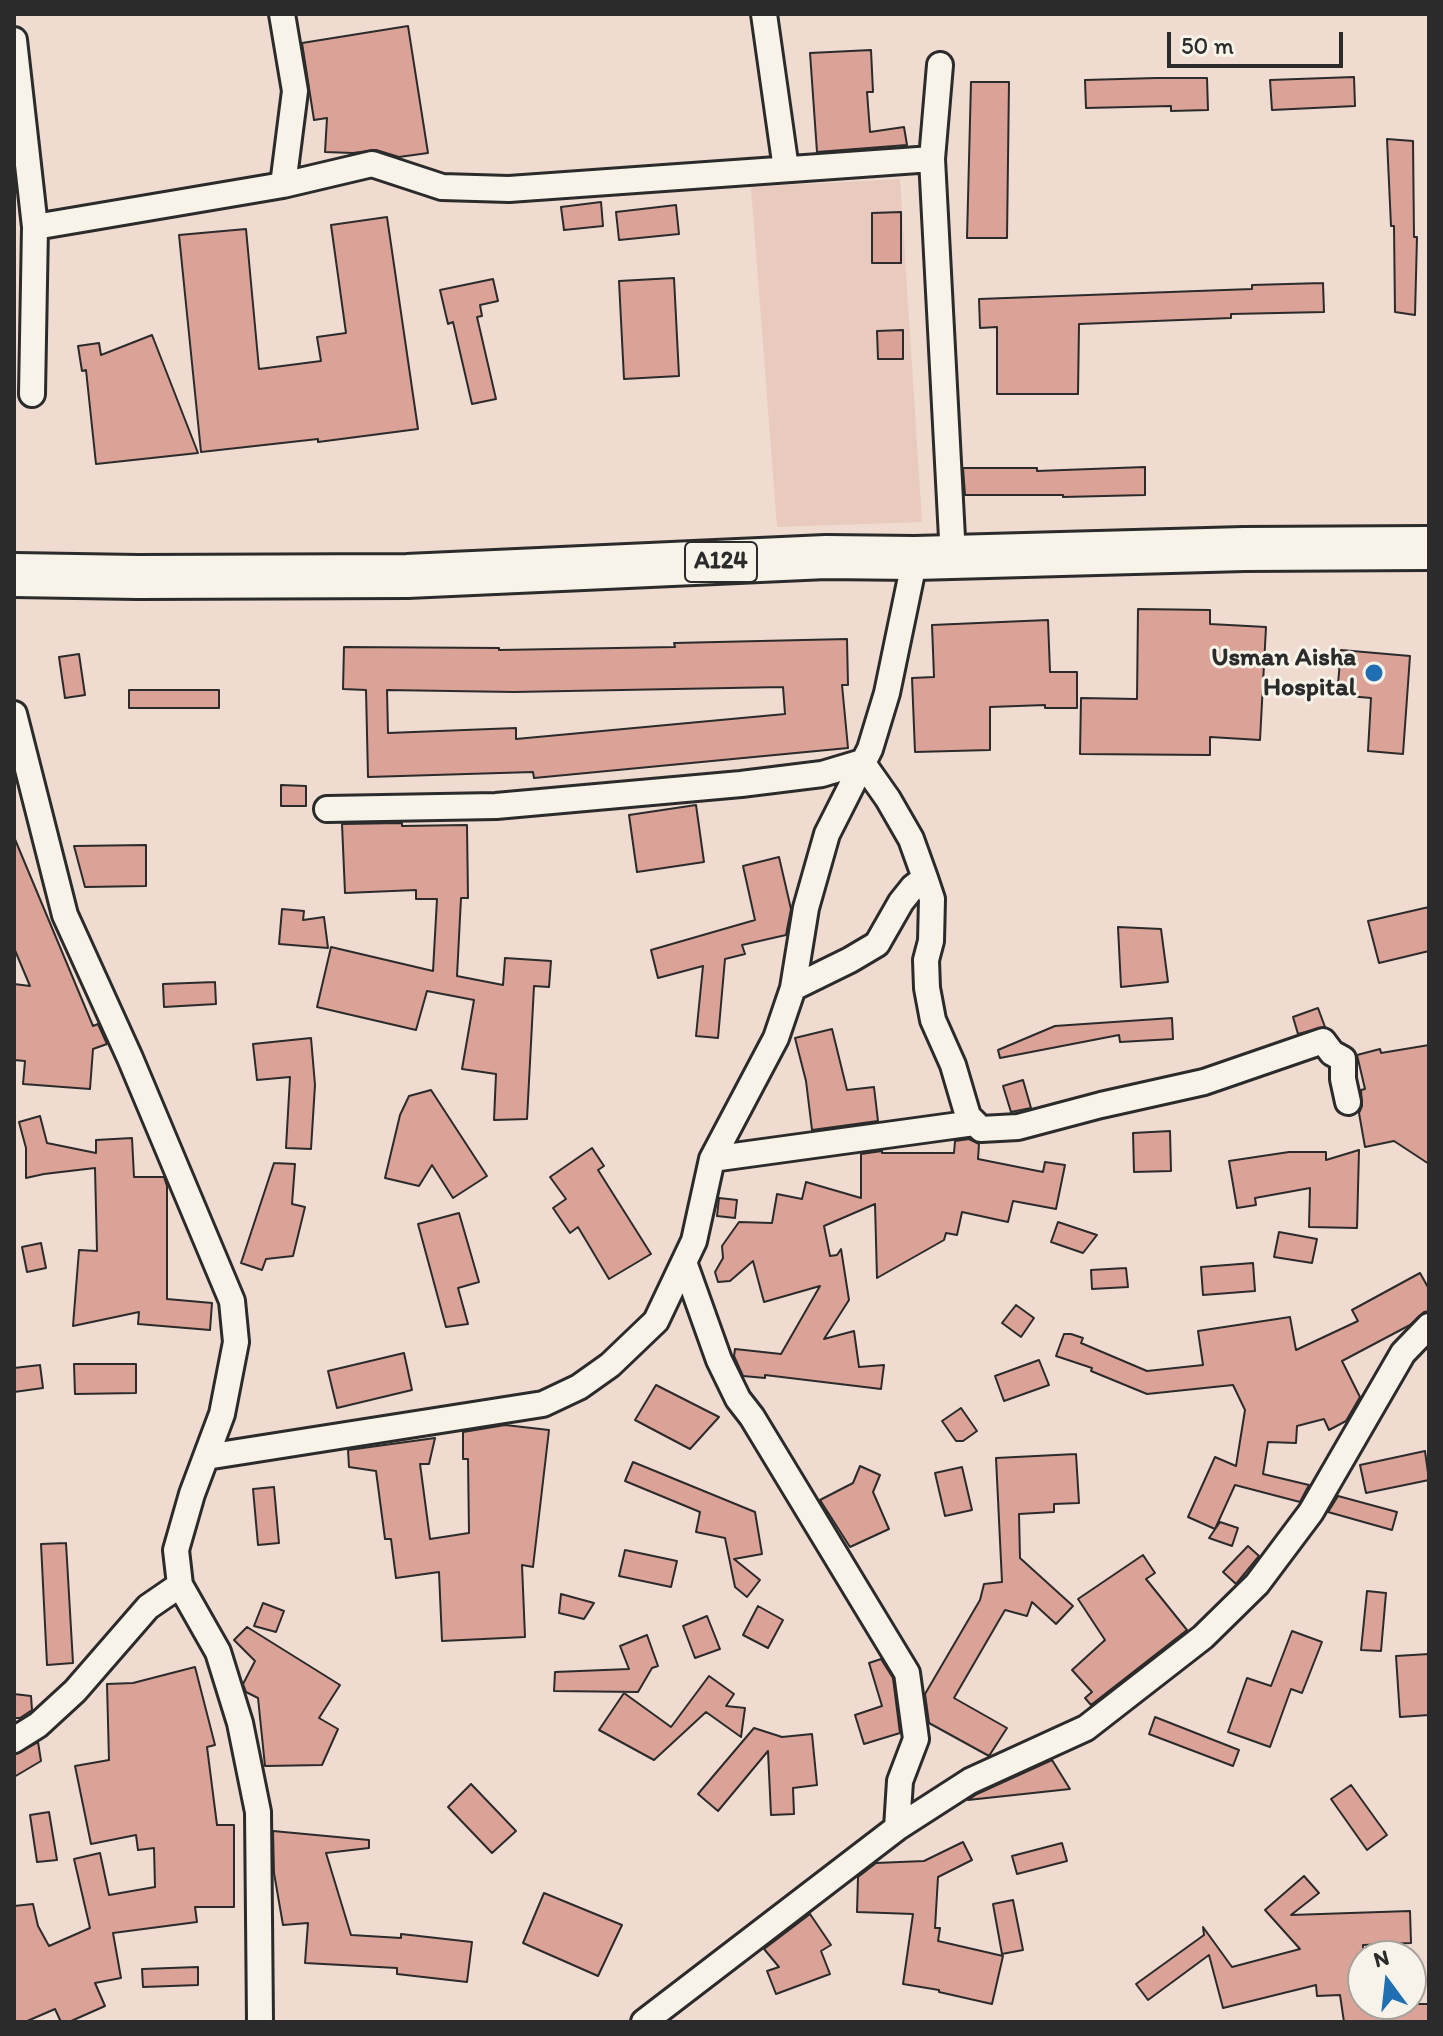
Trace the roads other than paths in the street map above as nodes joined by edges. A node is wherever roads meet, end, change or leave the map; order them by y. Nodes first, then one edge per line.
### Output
1 (282, 14) edge
2 (764, 14) edge
3 (14, 40) edge
4 (940, 65) dead end
5 (932, 159) junction
6 (786, 169) junction
7 (283, 185) junction
8 (35, 227) junction
9 (32, 394) dead end
10 (1429, 548) edge
11 (934, 557) junction
12 (14, 575) edge
13 (14, 714) edge
14 (862, 762) junction
15 (327, 809) dead end
16 (925, 878) junction
17 (793, 988) junction
18 (1348, 1102) dead end
19 (974, 1123) junction
20 (712, 1159) junction
21 (684, 1262) junction
22 (1429, 1326) edge
23 (206, 1457) junction
24 (180, 1585) junction
25 (14, 1740) edge
26 (897, 1828) junction
27 (260, 2022) edge
28 (644, 2022) edge

1 - 7 street
2 - 6 street
3 - 8 street
4 - 5 street
5 - 6 street
5 - 11 street
6 - 7 street
7 - 8 street
8 - 9 street
10 - 11 highway, A124
11 - 12 highway, A124
11 - 14 street
13 - 23 street
14 - 15 street
14 - 16 street
14 - 17 street
16 - 17 street
16 - 19 street
17 - 20 street
18 - 19 street
19 - 20 street
20 - 21 street
21 - 23 street
21 - 26 street
22 - 26 street
23 - 24 street
24 - 25 street
24 - 27 street
26 - 28 street

